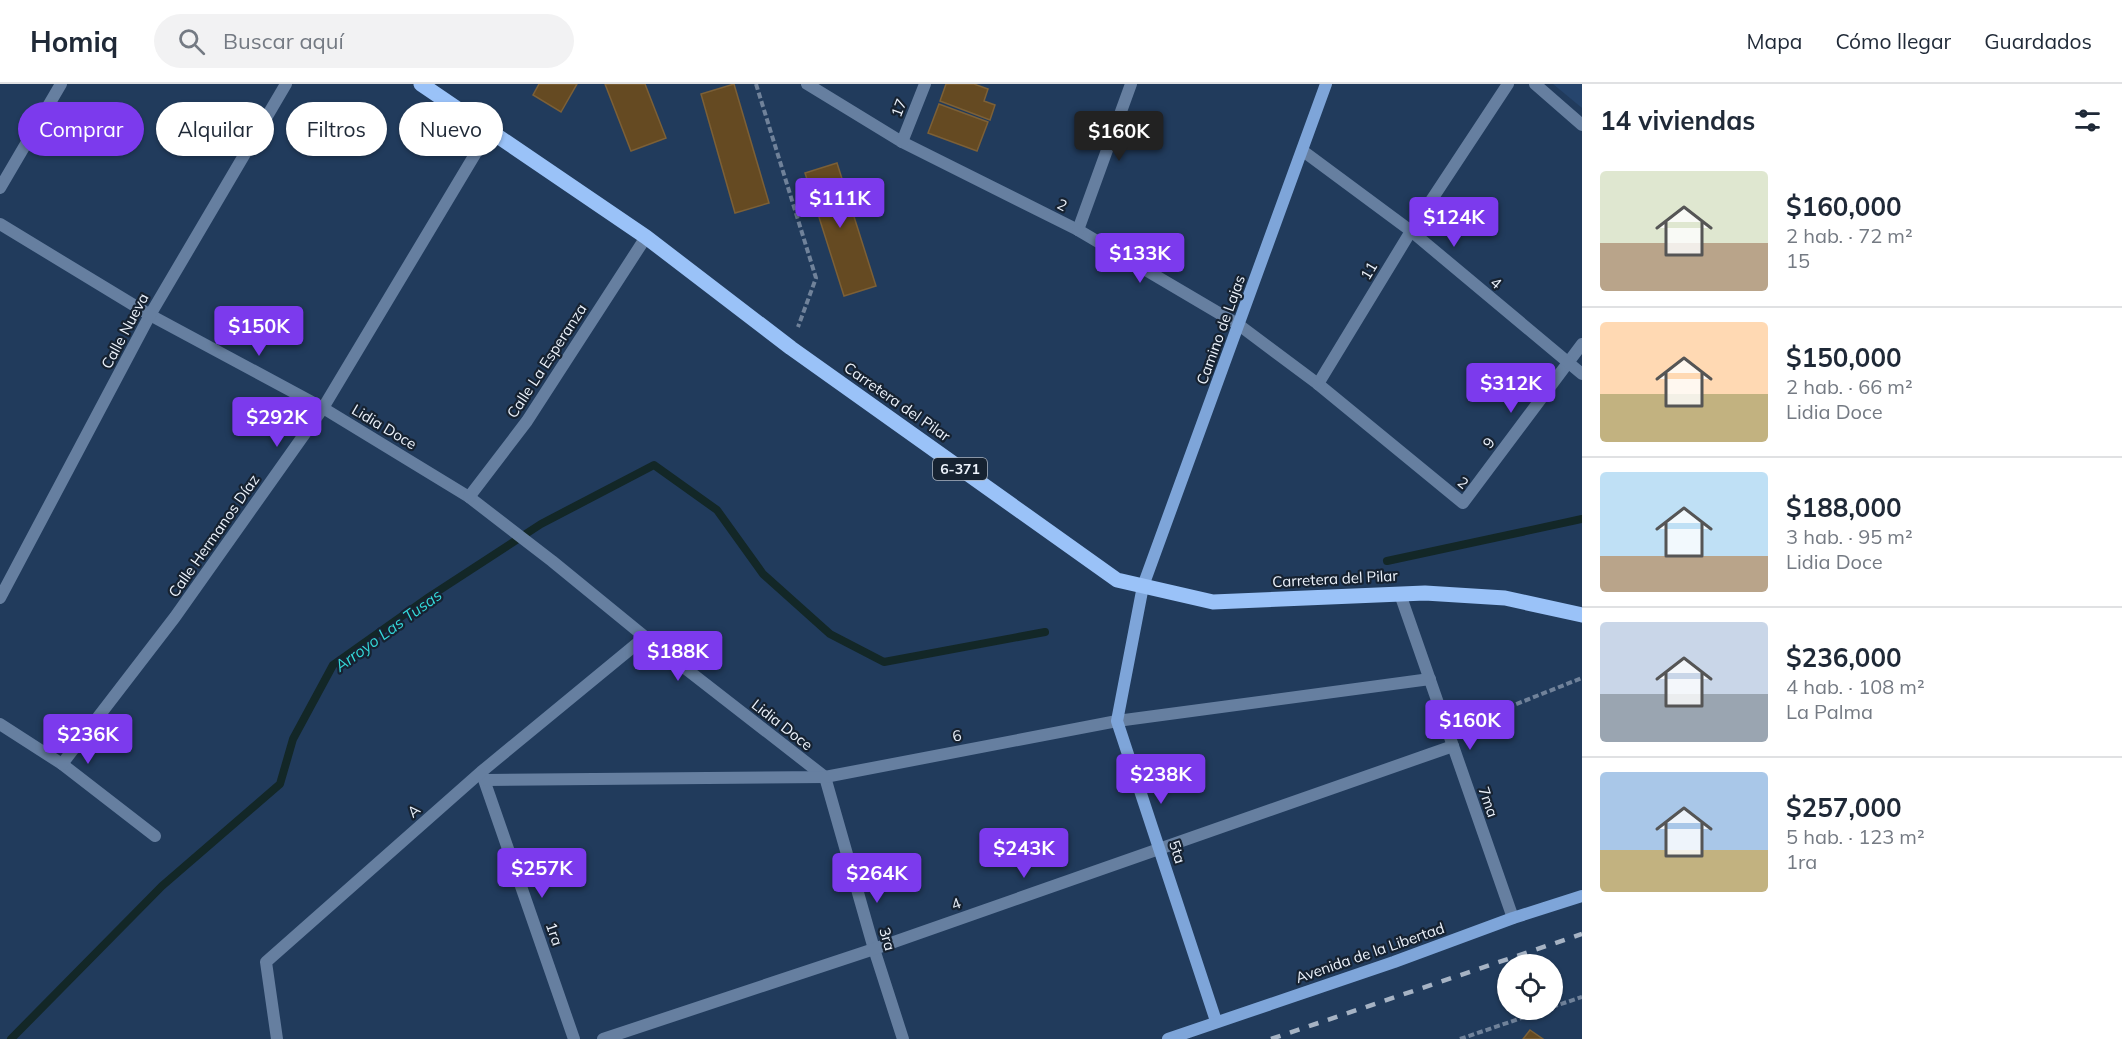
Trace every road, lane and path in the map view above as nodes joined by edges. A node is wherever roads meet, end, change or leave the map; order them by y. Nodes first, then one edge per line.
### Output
1 (61, 84) edge
2 (286, 84) edge
3 (421, 84) edge
4 (756, 84) edge
5 (807, 84) edge
6 (925, 84) edge
7 (1131, 84) edge
8 (1326, 84) edge
9 (1508, 84) edge
10 (1535, 84) edge
11 (447, 102) edge
12 (1582, 125) edge
13 (503, 140) edge
14 (902, 142) junction
15 (1303, 151) junction
16 (474, 156) edge
17 (0, 188) edge
18 (0, 224) edge
19 (1078, 230) junction
20 (1411, 231) junction
21 (646, 237) junction
22 (150, 315) junction
23 (1239, 325) junction
24 (1582, 344) edge
25 (790, 348) junction
26 (1568, 363) junction
27 (1582, 374) edge
28 (1318, 384) junction
29 (323, 408) junction
30 (469, 497) junction
31 (1463, 503) joint
32 (1143, 586) junction
33 (1400, 594) junction
34 (0, 598) edge
35 (1582, 615) edge
36 (645, 637) junction
37 (1582, 678) edge
38 (1430, 679) junction
39 (1118, 721) junction
40 (0, 724) edge
41 (1448, 731) junction
42 (1453, 746) junction
43 (62, 764) junction
44 (484, 776) junction
45 (825, 777) junction
46 (155, 836) dead end
47 (1160, 847) junction
48 (1582, 897) edge
49 (1513, 918) junction
50 (874, 948) junction
51 (1582, 997) edge
52 (1563, 1003) edge
53 (1516, 1020) edge
54 (1216, 1022) junction
55 (276, 1039) edge
56 (574, 1039) edge
57 (603, 1039) edge
58 (903, 1039) edge
59 (1168, 1039) edge
60 (1460, 1039) edge

1 - 17 street
2 - 22 street, Calle Nueva
3 - 11 main road, Carretera del Pilar / 6-371
4 - 25 path
5 - 14 street, 2
6 - 14 street, 17
7 - 19 street
8 - 15 street, Camino de Lajas
9 - 20 street, 11
10 - 12 street
13 - 21 main road, Carretera del Pilar / 6-371
14 - 19 street, 2
15 - 20 street, 4
15 - 23 street, Camino de Lajas
16 - 29 street, Calle Hermanos Díaz
18 - 22 street, Lidia Doce
19 - 23 street, 2
20 - 26 street, 4
20 - 28 street, 11
21 - 25 main road, Carretera del Pilar / 6-371
21 - 30 street, Calle La Esperanza
22 - 29 street, Lidia Doce
22 - 34 street, Calle Nueva
23 - 28 street, 2
23 - 32 street, Camino de Lajas
24 - 26 street, 9
25 - 32 main road, Carretera del Pilar / 6-371
26 - 27 street, 4
26 - 31 street, 9
28 - 31 street, 2
29 - 30 street, Lidia Doce
29 - 43 street, Calle Hermanos Díaz
30 - 36 street, Lidia Doce
32 - 33 main road, Carretera del Pilar / 6-371
32 - 39 street, 5ta
33 - 35 main road, Carretera del Pilar / 6-371
33 - 38 street, 7ma
36 - 44 street, A
36 - 45 street, Lidia Doce
37 - 41 path
38 - 39 street, 6
38 - 41 street, 7ma
39 - 45 street, 6
39 - 47 street, 5ta
40 - 43 street
41 - 42 street, 7ma
42 - 47 street, 4
42 - 49 street, 7ma
43 - 46 street
44 - 45 street, 6
44 - 55 street, A
44 - 56 street, 1ra
45 - 50 street, 3ra
47 - 50 street, 4
47 - 54 street, 5ta
48 - 49 street, Avenida de la Libertad
49 - 54 street, Avenida de la Libertad
50 - 57 street, 4
50 - 58 street, 3ra
51 - 52 path
53 - 60 path
54 - 59 street, Avenida de la Libertad

